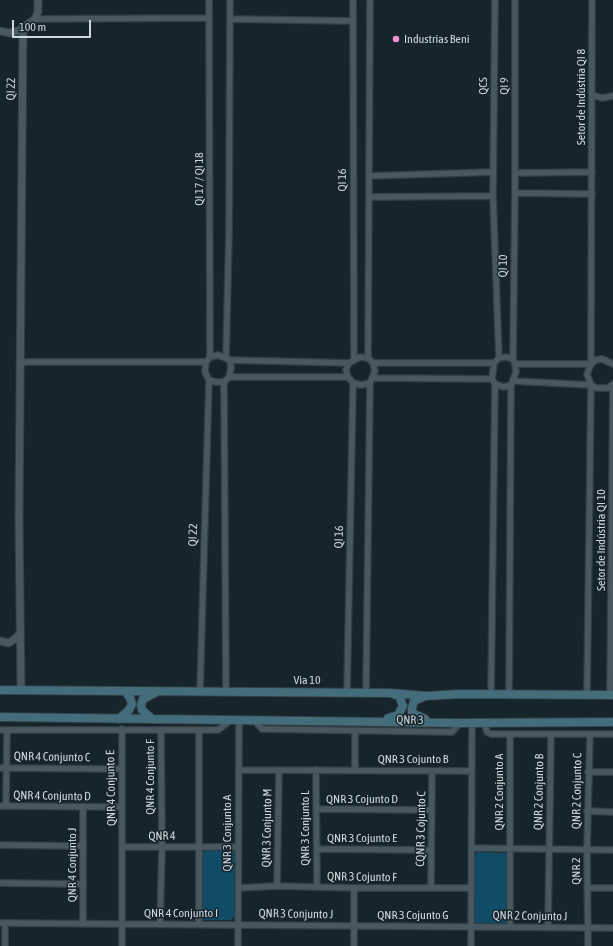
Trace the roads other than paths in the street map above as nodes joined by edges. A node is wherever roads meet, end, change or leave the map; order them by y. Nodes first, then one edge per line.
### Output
1 (38, 0) edge
2 (209, 0) edge
3 (230, 0) edge
4 (353, 0) edge
5 (370, 0) edge
6 (495, 0) edge
7 (514, 0) edge
8 (592, 0) edge
9 (209, 18) junction
10 (230, 18) junction
11 (35, 19) junction
12 (353, 21) junction
13 (23, 28) junction
14 (0, 31) edge
15 (592, 95) junction
16 (613, 96) edge
17 (493, 172) junction
18 (592, 172) junction
19 (515, 173) junction
20 (368, 176) junction
21 (516, 193) junction
22 (592, 194) junction
23 (494, 196) junction
24 (368, 197) junction
25 (228, 358) junction
26 (368, 358) junction
27 (208, 360) junction
28 (351, 361) junction
29 (496, 361) junction
30 (20, 362) junction
31 (514, 362) junction
32 (373, 363) junction
33 (591, 364) junction
34 (613, 364) edge
35 (229, 377) junction
36 (348, 377) junction
37 (209, 380) junction
38 (372, 380) junction
39 (224, 382) junction
40 (494, 382) junction
41 (353, 383) junction
42 (512, 383) junction
43 (613, 384) edge
44 (591, 385) junction
45 (20, 633) junction
46 (0, 641) edge
47 (0, 690) edge
48 (21, 690) junction
49 (125, 691) junction
50 (200, 691) junction
51 (160, 692) junction
52 (226, 692) junction
53 (347, 693) junction
54 (366, 693) junction
55 (390, 693) junction
56 (491, 694) junction
57 (509, 695) junction
58 (587, 695) junction
59 (611, 695) edge
60 (426, 696) junction
61 (0, 717) edge
62 (152, 719) junction
63 (119, 720) junction
64 (235, 720) junction
65 (254, 720) junction
66 (370, 720) junction
67 (431, 721) junction
68 (472, 722) junction
69 (484, 722) junction
70 (613, 722) edge
71 (460, 723) junction
72 (122, 729) junction
73 (0, 730) edge
74 (7, 730) junction
75 (161, 730) junction
76 (199, 730) junction
77 (355, 730) junction
78 (510, 734) junction
79 (590, 734) junction
80 (613, 734) edge
81 (551, 735) junction
82 (3, 768) edge
83 (122, 769) junction
84 (239, 770) junction
85 (279, 770) junction
86 (316, 770) junction
87 (355, 770) junction
88 (432, 771) junction
89 (471, 771) junction
90 (588, 772) junction
91 (613, 772) edge
92 (3, 806) edge
93 (83, 807) junction
94 (122, 807) junction
95 (316, 809) junction
96 (432, 810) junction
97 (587, 811) junction
98 (613, 812) edge
99 (0, 845) edge
100 (82, 846) junction
101 (200, 846) junction
102 (124, 847) junction
103 (162, 847) junction
104 (238, 847) junction
105 (472, 848) junction
106 (317, 849) junction
107 (510, 849) junction
108 (549, 849) junction
109 (431, 850) junction
110 (587, 850) junction
111 (613, 850) edge
112 (0, 883) edge
113 (82, 884) junction
114 (277, 886) junction
115 (317, 887) junction
116 (238, 888) junction
117 (354, 888) junction
118 (431, 888) junction
119 (472, 888) junction
120 (587, 888) junction
121 (613, 888) edge
122 (2, 923) edge
123 (83, 923) junction
124 (123, 924) junction
125 (160, 924) junction
126 (199, 924) junction
127 (238, 925) junction
128 (354, 926) junction
129 (471, 926) junction
130 (510, 927) junction
131 (548, 927) junction
132 (588, 928) junction
133 (613, 928) edge
134 (4, 946) edge
135 (122, 946) edge
136 (238, 946) edge
137 (354, 946) edge
138 (472, 946) edge
139 (588, 946) edge

1 - 11 street
2 - 9 street, QI 17 / QI 18
3 - 10 street
4 - 12 street, QI 16
5 - 20 street
6 - 17 street, QCS
7 - 19 street, QI 9
8 - 15 street, Setor de Indústria QI 8
9 - 11 street
9 - 27 street, QI 17 / QI 18
10 - 12 street
10 - 25 street
11 - 13 street
12 - 28 street, QI 16
13 - 14 street
13 - 30 street, QI 22
15 - 16 street
15 - 18 street, Setor de Indústria QI 8
17 - 20 street
17 - 23 street, QCS
18 - 19 street
18 - 22 street, Setor de Indústria QI 8
19 - 21 street, QI 10
20 - 24 street
21 - 22 street
21 - 31 street, QI 10
22 - 33 street, Setor de Indústria QI 8
23 - 24 street
23 - 29 street, QCS
24 - 26 street
25 - 27 street
25 - 28 street
25 - 35 street
26 - 28 street
26 - 32 street
27 - 30 street
27 - 37 street
28 - 36 street
29 - 31 street
29 - 32 street
29 - 40 street
30 - 45 street, QI 22
31 - 33 street
31 - 42 street
32 - 38 street
33 - 34 street
33 - 44 street, Setor de Indústria QI 10
35 - 36 street
35 - 39 street
36 - 41 street
37 - 39 street
37 - 50 street, QI 22
38 - 40 street
38 - 41 street
38 - 54 street
39 - 52 street
40 - 42 street
40 - 56 street
41 - 53 street, QI 16
42 - 44 street
42 - 57 street
43 - 44 street
43 - 59 street, Setor de Indústria QI 10
44 - 58 street, Setor de Indústria QI 10
45 - 46 street
45 - 48 street, QI 22
47 - 48 main road, Via 10
48 - 49 main road, Via 10
49 - 51 main road, Via 10
49 - 63 main road
50 - 51 main road, Via 10
50 - 52 main road, Via 10
51 - 62 main road
52 - 53 main road, Via 10
53 - 54 main road, Via 10
54 - 55 main road, Via 10
55 - 60 main road, Via 10
55 - 66 main road
56 - 57 main road, Via 10
56 - 60 main road, Via 10
57 - 58 main road, Via 10
58 - 59 main road, Via 10
60 - 67 main road
61 - 63 main road
62 - 63 main road
62 - 64 main road
64 - 65 main road
64 - 76 street
64 - 84 street, QNR 3 Conjunto A
65 - 66 main road
65 - 77 street, QNR 3
66 - 67 main road
67 - 71 main road
68 - 69 main road
68 - 71 main road
68 - 89 street
69 - 70 main road
69 - 78 street
71 - 77 street, QNR 3
72 - 74 street
72 - 75 street
72 - 83 street, QNR 4 Conjunto E
73 - 74 street
74 - 82 street
75 - 76 street
75 - 103 street, QNR 4 Conjunto F
76 - 101 street
77 - 87 street
78 - 81 street
78 - 107 street, QNR 2 Conjunto A
79 - 80 street
79 - 81 street
79 - 90 street, QNR 2 Conjunto C
81 - 108 street, QNR 2 Conjunto B
82 - 83 street, QNR 4 Conjunto C
82 - 92 street
83 - 94 street, QNR 4 Conjunto E
84 - 85 street
84 - 104 street, QNR 3 Conjunto A
85 - 86 street
85 - 114 street, QNR 3 Conjunto M
86 - 87 street
86 - 95 street, QNR 3 Conjunto L
87 - 88 street, QNR 3 Cojunto B
88 - 89 street, QNR 3 Cojunto B
88 - 96 street, CQNR 3 Cojunto C
89 - 105 street
90 - 91 street
90 - 97 street, QNR 2 Conjunto C
92 - 93 street, QNR 4 Conjunto D
93 - 94 street, QNR 4 Conjunto D
93 - 100 street, QNR 4 Conjunto J
94 - 102 street, QNR 4 Conjunto E
95 - 96 street, QNR 3 Cojunto D
95 - 106 street, QNR 3 Conjunto L
96 - 109 street, CQNR 3 Cojunto C
97 - 98 street
97 - 110 street, QNR 2 Conjunto C
99 - 100 street
100 - 113 street, QNR 4 Conjunto J
101 - 103 street, QNR 4
101 - 104 street, QNR 4
101 - 126 street
102 - 103 street, QNR 4
102 - 124 street
103 - 125 street, QNR 4 Conjunto F
104 - 116 street, QNR 3 Conjunto A
105 - 107 street, QNR 2
105 - 119 street
106 - 109 street, QNR 3 Cojunto E
106 - 115 street, QNR 3 Conjunto L
107 - 108 street, QNR 2
107 - 130 street
108 - 110 street, QNR 2
108 - 131 street, QNR 2 Conjunto J
109 - 118 street, CQNR 3 Cojunto C
110 - 111 street
110 - 120 street, QNR 2
112 - 113 street
113 - 123 street, QNR 4 Conjunto J
114 - 115 street
114 - 116 street
115 - 117 street, QNR 3 Cojunto F
116 - 127 street, QNR 3 Conjunto A
117 - 118 street, QNR 3 Cojunto F
117 - 128 street
118 - 119 street
119 - 129 street
120 - 121 street
120 - 132 street, QNR 2
122 - 123 street
122 - 134 street
123 - 124 street
124 - 125 street, QNR 4 Conjunto I
124 - 135 street
125 - 126 street, QNR 4 Conjunto I
126 - 127 street, QNR 4 Conjunto I
127 - 128 street, QNR 3 Conjunto J
127 - 136 street, QNR 3 Conjunto A
128 - 129 street, QNR 3 Cojunto G
128 - 137 street
129 - 130 street, QNR 2 Conjunto J
129 - 138 street
130 - 131 street, QNR 2 Conjunto J
131 - 132 street, QNR 2 Conjunto J
132 - 133 street, QNR 2 Conjunto J
132 - 139 street, QNR 2

